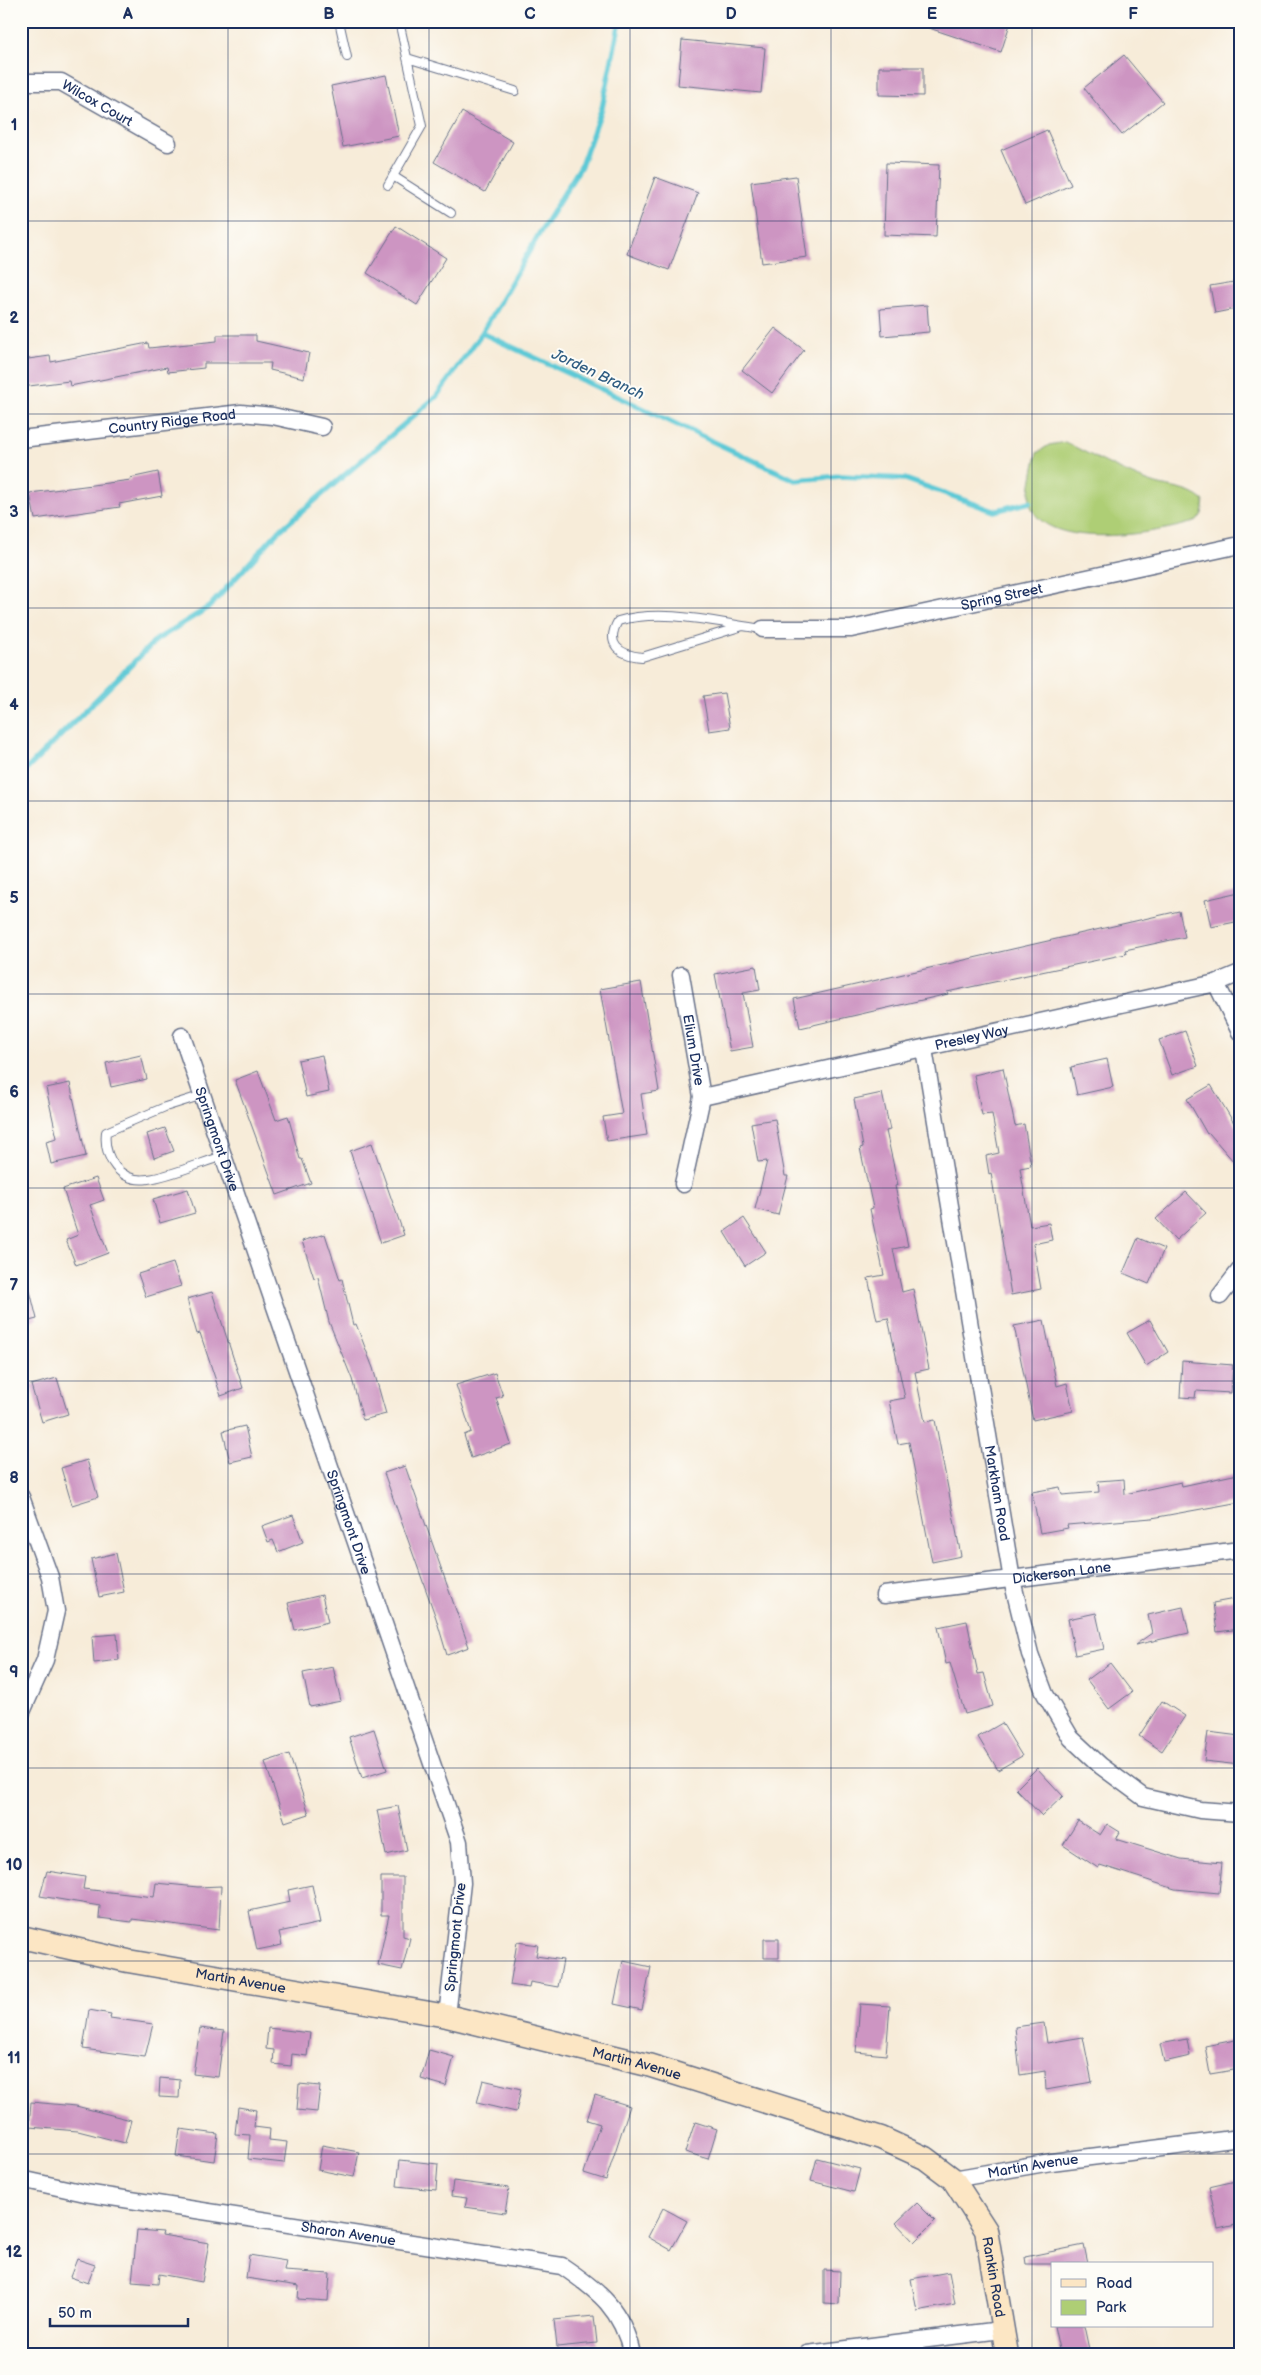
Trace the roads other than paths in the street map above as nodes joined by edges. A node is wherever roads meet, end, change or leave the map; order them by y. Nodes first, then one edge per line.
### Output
1 (338, 21) edge
2 (399, 21) edge
3 (347, 57) dead end
4 (407, 58) junction
5 (21, 82) edge
6 (516, 92) dead end
7 (168, 143) dead end
8 (393, 176) junction
9 (388, 185) dead end
10 (451, 213) dead end
11 (322, 426) dead end
12 (21, 439) edge
13 (1240, 545) edge
14 (743, 626) junction
15 (763, 629) joint
16 (1240, 973) edge
17 (681, 975) dead end
18 (1216, 983) junction
19 (1240, 1032) edge
20 (182, 1036) dead end
21 (924, 1049) junction
22 (202, 1095) junction
23 (702, 1098) junction
24 (223, 1156) junction
25 (683, 1184) dead end
26 (1240, 1270) edge
27 (1220, 1296) dead end
28 (21, 1496) edge
29 (1240, 1550) edge
30 (1012, 1580) junction
31 (884, 1596) dead end
32 (26, 1694) edge
33 (21, 1714) edge
34 (1240, 1813) edge
35 (21, 1937) edge
36 (447, 2016) junction
37 (1240, 2138) edge
38 (21, 2179) edge
39 (953, 2179) junction
40 (1002, 2330) junction
41 (632, 2354) edge
42 (807, 2354) edge
43 (1007, 2354) edge

1 - 3 lane
2 - 4 lane
4 - 6 lane
4 - 8 lane
5 - 7 street, Wilcox Court
8 - 9 lane
8 - 10 lane
11 - 12 street, Country Ridge Road
13 - 15 street, Spring Street
14 - 14 lane
14 - 15 lane
16 - 18 street, Presley Way
17 - 23 street, Elium Drive
18 - 19 street
18 - 21 street, Presley Way
20 - 22 street, Springmont Drive
21 - 23 street, Presley Way
21 - 30 street, Markham Road
22 - 24 street, Springmont Drive
22 - 24 lane
23 - 25 street, Elium Drive
24 - 36 street, Springmont Drive
26 - 27 street
28 - 32 street
29 - 30 street, Dickerson Lane
30 - 31 street, Dickerson Lane
30 - 34 street, Markham Road
32 - 33 street
35 - 36 street, Martin Avenue
36 - 39 street, Martin Avenue
37 - 39 street, Martin Avenue
38 - 41 street, Sharon Avenue
39 - 40 street, Rankin Road
40 - 42 street
40 - 43 street, Rankin Road

